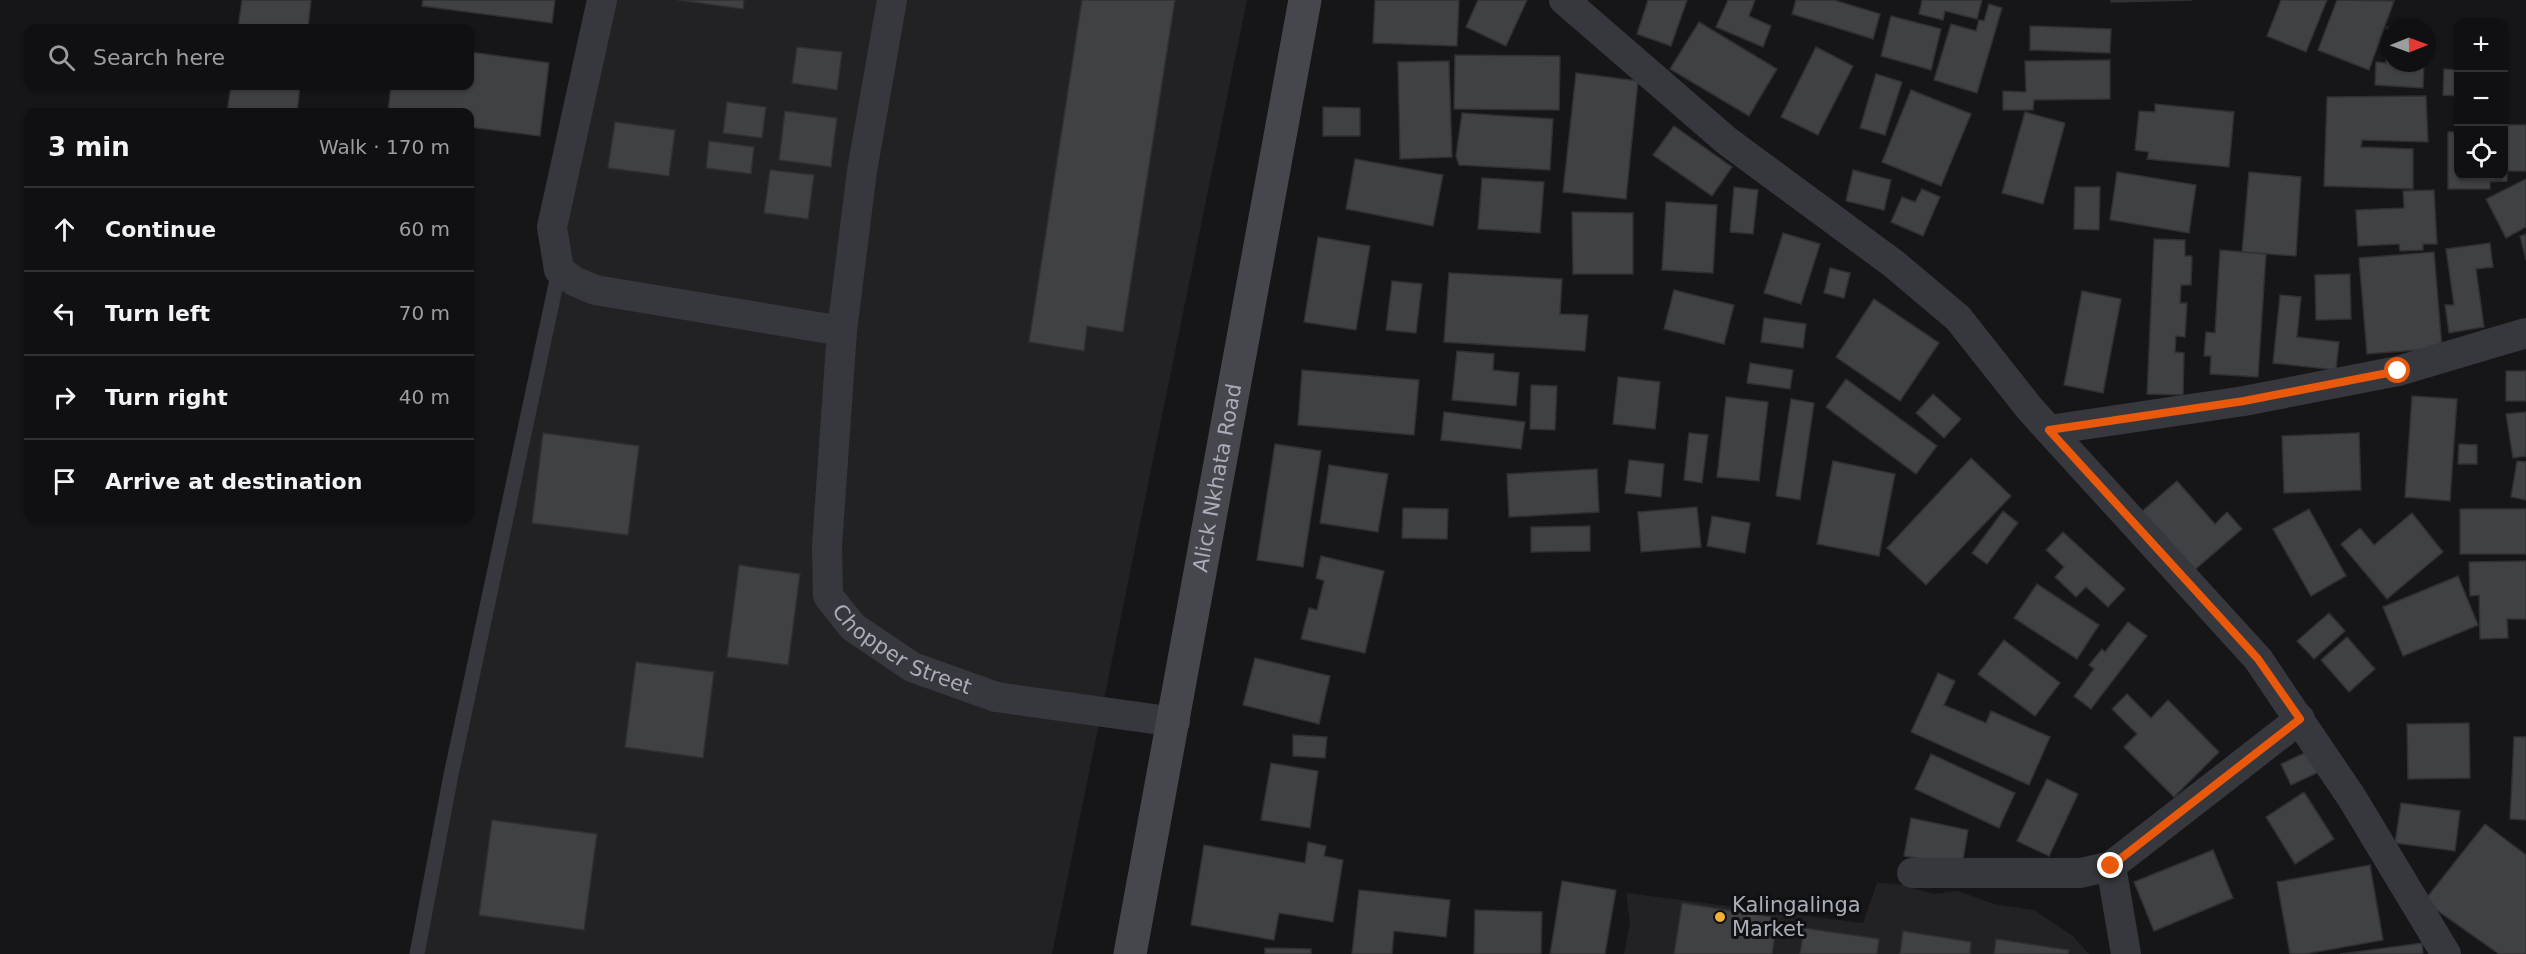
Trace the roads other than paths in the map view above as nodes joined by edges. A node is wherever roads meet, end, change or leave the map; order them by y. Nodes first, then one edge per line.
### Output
1 (602, 0) edge
2 (892, 0) edge
3 (1305, 0) edge
4 (1564, 0) edge
5 (559, 270) junction
6 (842, 331) junction
7 (2526, 333) edge
8 (2049, 430) junction
9 (2300, 719) junction
10 (1175, 722) junction
11 (2111, 866) junction
12 (1912, 873) dead end
13 (417, 954) edge
14 (1130, 954) edge
15 (2126, 954) edge
16 (2446, 954) edge

1 - 5 street
2 - 6 street, Chopper Street
3 - 10 main road, Alick Nkhata Road
4 - 8 street
5 - 6 street
5 - 13 lane
6 - 10 street, Chopper Street
7 - 8 street
8 - 9 street
9 - 11 street
9 - 16 street
10 - 14 main road, Alick Nkhata Road
11 - 12 street
11 - 15 street

